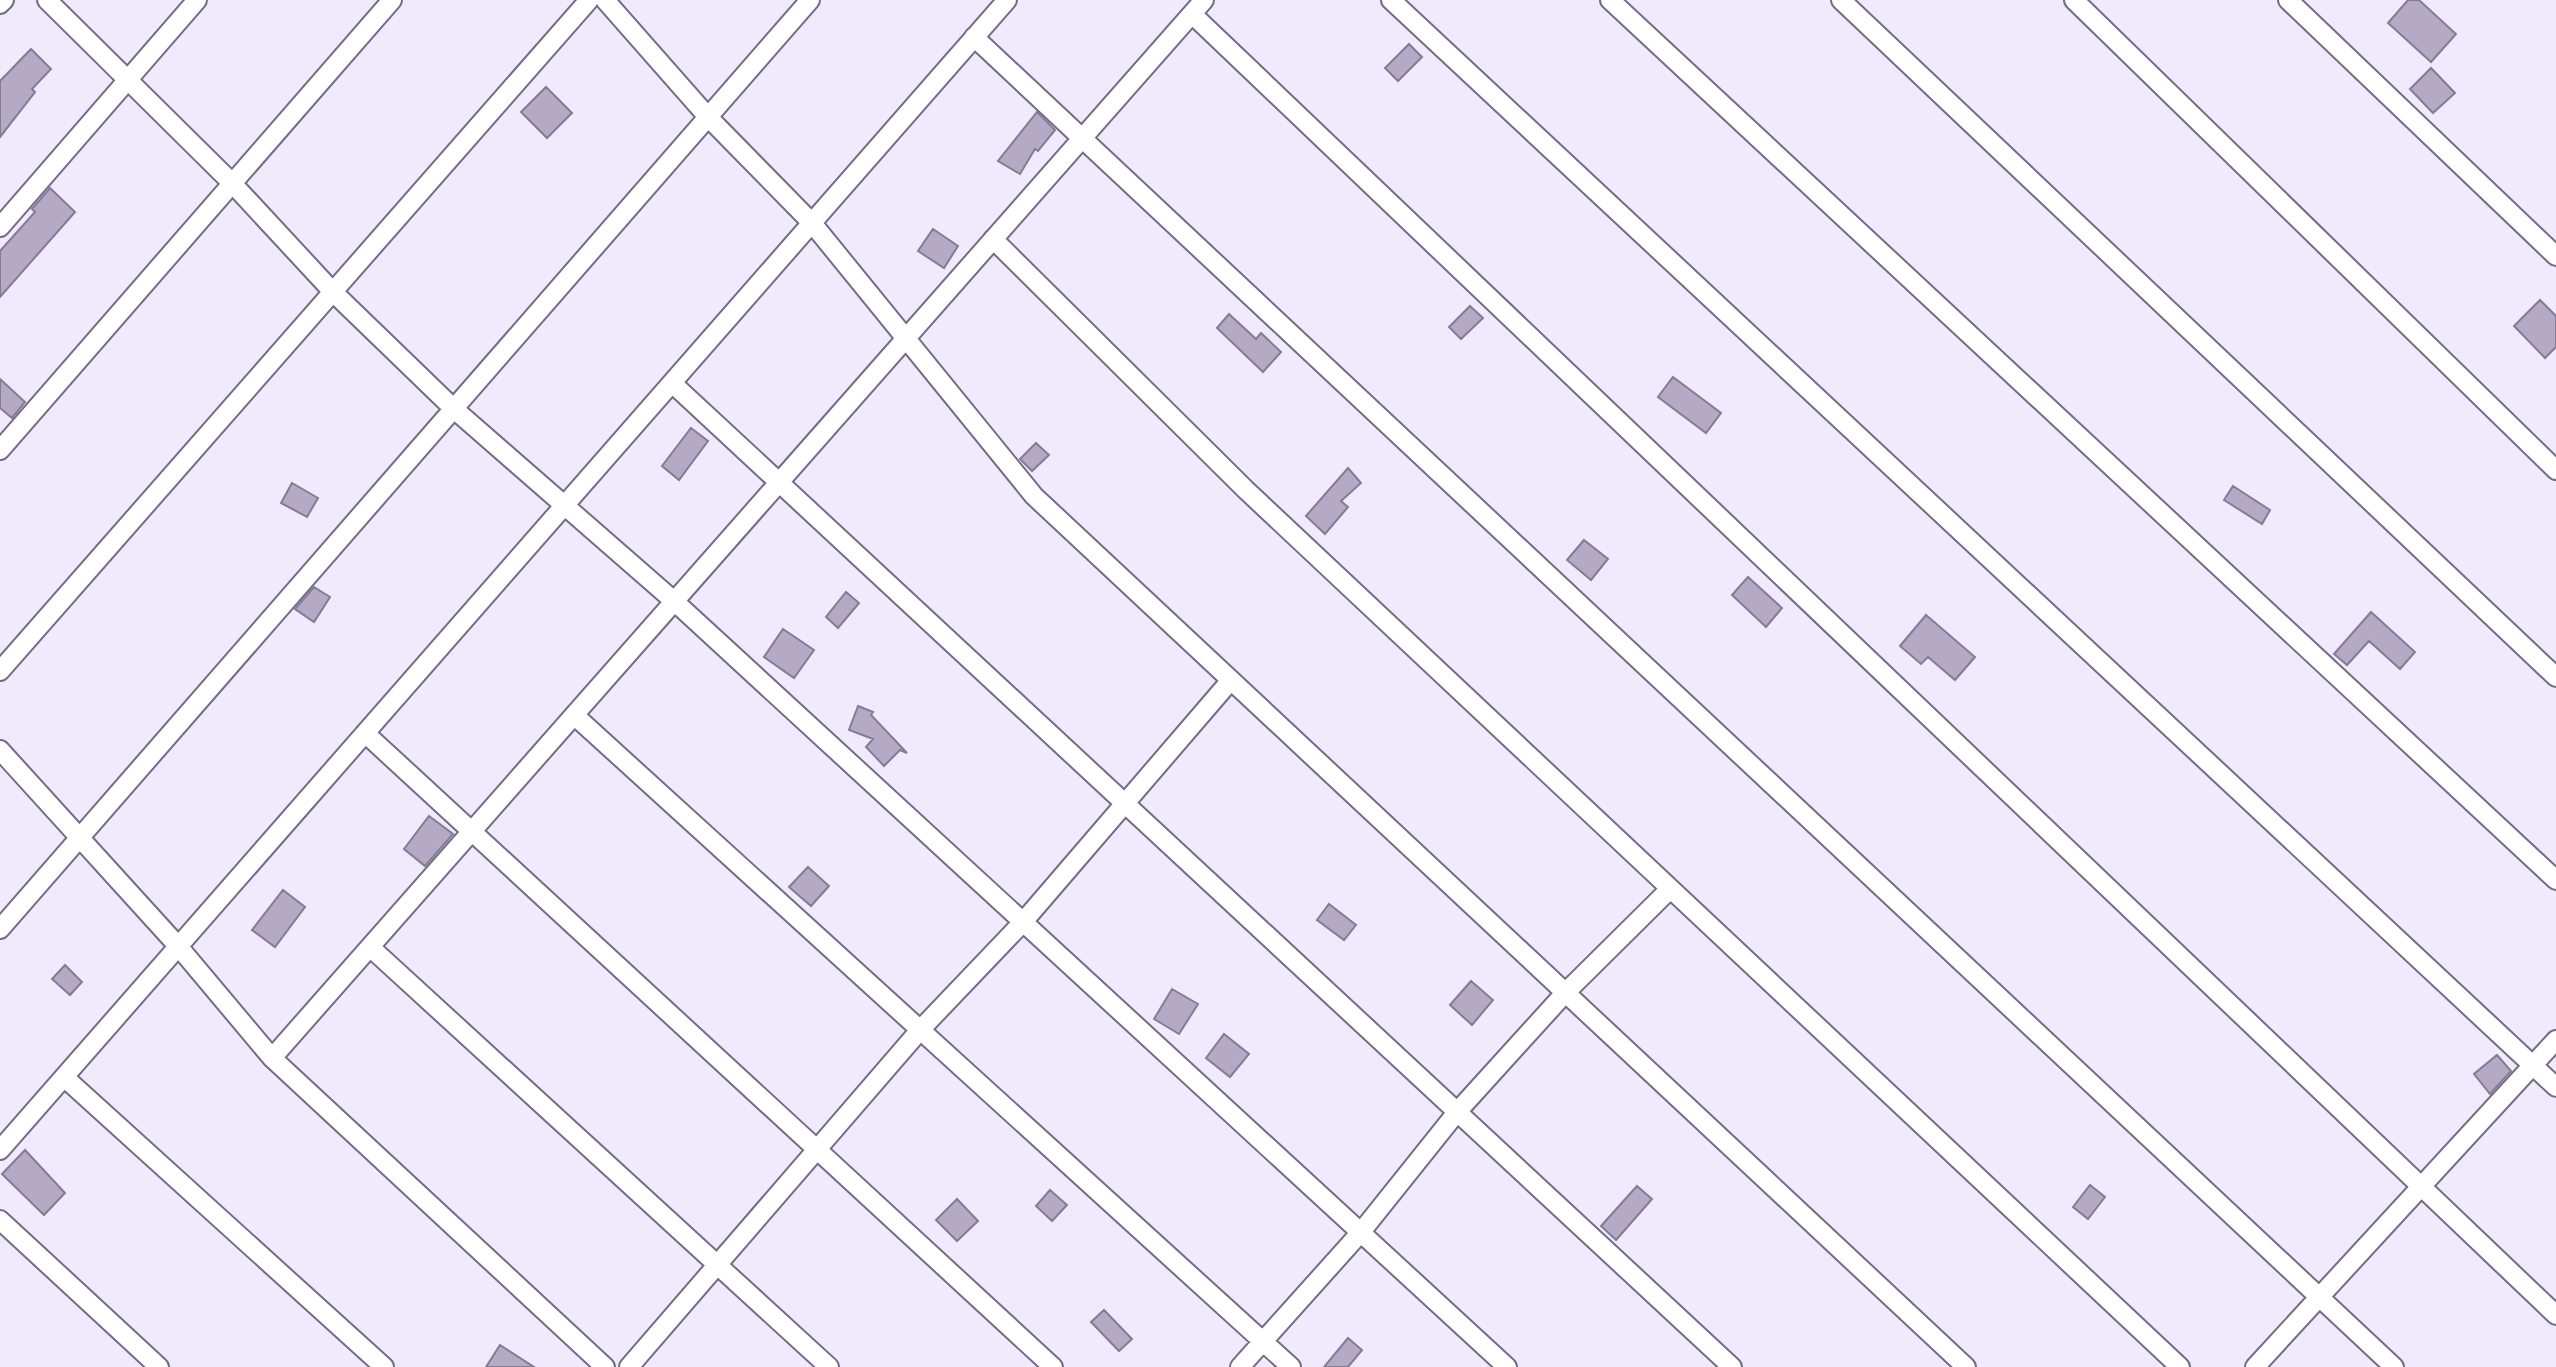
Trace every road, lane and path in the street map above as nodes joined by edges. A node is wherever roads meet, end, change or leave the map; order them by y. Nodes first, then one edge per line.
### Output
1 (47, 0) edge
2 (197, 0) edge
3 (392, 0) edge
4 (589, 0) edge
5 (605, 0) edge
6 (810, 0) edge
7 (1007, 0) edge
8 (1391, 0) edge
9 (1610, 0) edge
10 (1841, 0) edge
11 (2074, 0) edge
12 (2288, 0) edge
13 (1198, 7) edge
14 (974, 37) junction
15 (129, 78) junction
16 (708, 117) junction
17 (1082, 138) junction
18 (232, 183) junction
19 (812, 223) junction
20 (0, 227) edge
21 (993, 239) junction
22 (2556, 256) edge
23 (333, 292) junction
24 (906, 338) junction
25 (672, 383) junction
26 (454, 409) junction
27 (0, 450) edge
28 (2556, 470) edge
29 (779, 482) junction
30 (564, 506) junction
31 (674, 601) junction
32 (0, 671) edge
33 (2556, 677) edge
34 (1231, 680) junction
35 (574, 715) junction
36 (365, 733) junction
37 (0, 750) edge
38 (1125, 803) junction
39 (472, 831) junction
40 (80, 837) junction
41 (2556, 880) edge
42 (1670, 889) junction
43 (1023, 922) junction
44 (0, 929) edge
45 (178, 946) junction
46 (370, 947) junction
47 (1565, 993) junction
48 (920, 1030) junction
49 (2556, 1040) edge
50 (272, 1058) junction
51 (2532, 1065) junction
52 (64, 1077) junction
53 (2556, 1087) edge
54 (1457, 1112) junction
55 (0, 1150) edge
56 (817, 1150) junction
57 (2421, 1186) junction
58 (0, 1220) edge
59 (1361, 1232) junction
60 (719, 1264) junction
61 (2319, 1296) junction
62 (2556, 1315) edge
63 (1263, 1341) junction
64 (159, 1367) edge
65 (384, 1367) edge
66 (605, 1367) edge
67 (629, 1367) edge
68 (829, 1367) edge
69 (1053, 1367) edge
70 (1240, 1367) edge
71 (1291, 1367) edge
72 (1507, 1367) edge
73 (1732, 1367) edge
74 (1966, 1367) edge
75 (2180, 1367) edge
76 (2255, 1367) edge
77 (2394, 1367) edge

1 - 15 street
2 - 15 street
3 - 18 street
4 - 23 street
5 - 16 street
6 - 16 street
7 - 14 street
8 - 51 street
9 - 41 street
10 - 33 street
11 - 28 street
12 - 22 street
13 - 17 street
13 - 57 street
14 - 17 street
14 - 19 street
15 - 18 street
15 - 20 street
16 - 19 street
16 - 26 street
17 - 21 street
17 - 61 street
18 - 23 street
18 - 27 street
19 - 24 street
19 - 25 street
21 - 24 street
21 - 42 street
23 - 26 street
23 - 32 street
24 - 29 street
24 - 34 street
25 - 29 street
25 - 30 street
26 - 30 street
26 - 40 street
29 - 31 street
29 - 38 street
30 - 31 street
30 - 36 street
31 - 35 street
31 - 43 street
34 - 38 street
34 - 47 street
35 - 39 street
35 - 48 street
36 - 39 street
36 - 45 street
37 - 40 street
38 - 43 street
38 - 54 street
39 - 46 street
39 - 56 street
40 - 44 street
40 - 45 street
42 - 47 street
42 - 75 street
43 - 48 street
43 - 59 street
45 - 50 street
45 - 52 street
46 - 50 street
46 - 60 street
47 - 54 street
47 - 74 street
48 - 56 street
48 - 63 street
49 - 51 street
50 - 66 street
51 - 53 street
51 - 57 street
52 - 55 street
52 - 65 street
54 - 59 street
54 - 73 street
56 - 60 street
56 - 69 street
57 - 61 street
57 - 62 street
58 - 64 street
59 - 63 street
59 - 72 street
60 - 67 street
60 - 68 street
61 - 76 street
61 - 77 street
63 - 70 street
63 - 71 street

